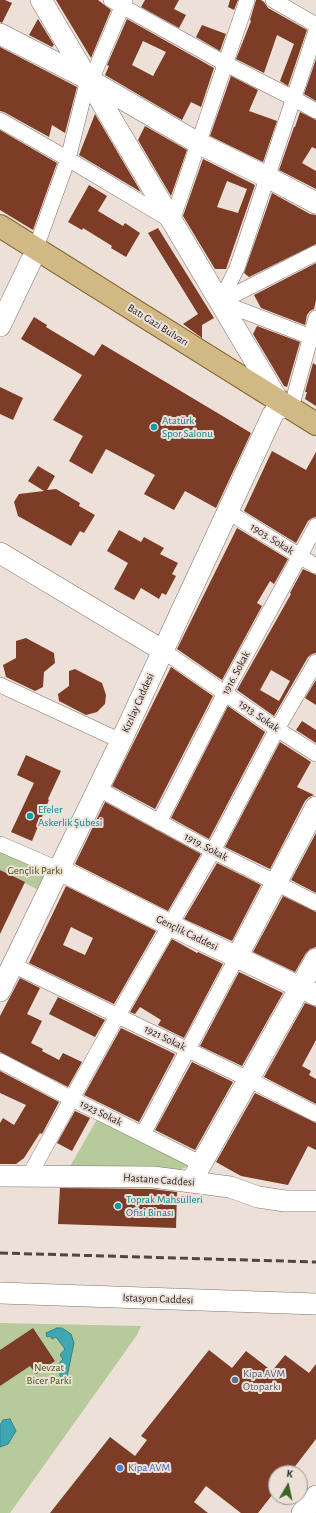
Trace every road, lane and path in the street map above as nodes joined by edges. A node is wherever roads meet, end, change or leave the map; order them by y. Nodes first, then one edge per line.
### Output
1 (41, 0) edge
2 (247, 0) edge
3 (273, 0) edge
4 (119, 2) edge
5 (316, 25) edge
6 (316, 31) edge
7 (0, 34) edge
8 (226, 64) junction
9 (88, 79) junction
10 (293, 98) junction
11 (316, 111) edge
12 (0, 120) edge
13 (198, 143) junction
14 (68, 159) junction
15 (267, 177) junction
16 (316, 203) edge
17 (172, 221) junction
18 (0, 226) edge
19 (0, 242) edge
20 (316, 253) edge
21 (34, 255) junction
22 (220, 302) junction
23 (316, 318) edge
24 (0, 326) edge
25 (313, 338) edge
26 (281, 408) junction
27 (316, 424) edge
28 (316, 438) edge
29 (227, 511) junction
30 (316, 526) edge
31 (0, 553) edge
32 (300, 556) junction
33 (316, 566) edge
34 (162, 650) junction
35 (316, 662) edge
36 (0, 685) edge
37 (225, 693) junction
38 (277, 729) junction
39 (121, 741) junction
40 (316, 754) edge
41 (97, 788) junction
42 (316, 807) edge
43 (159, 822) junction
44 (0, 844) edge
45 (213, 850) junction
46 (58, 869) junction
47 (276, 883) junction
48 (316, 903) edge
49 (170, 925) junction
50 (237, 957) junction
51 (316, 959) edge
52 (13, 965) junction
53 (0, 991) edge
54 (308, 991) edge
55 (118, 1015) junction
56 (188, 1050) junction
57 (0, 1061) edge
58 (248, 1079) junction
59 (72, 1099) junction
60 (316, 1114) edge
61 (143, 1134) junction
62 (202, 1164) junction
63 (0, 1176) edge
64 (29, 1176) junction
65 (191, 1182) junction
66 (316, 1201) edge
67 (0, 1293) edge
68 (316, 1304) edge
69 (0, 1306) edge
70 (316, 1315) edge
71 (316, 1496) edge
72 (316, 1509) edge
73 (302, 1513) edge
74 (313, 1513) edge

1 - 9 street
2 - 8 street
3 - 5 street
4 - 8 street
4 - 9 street
6 - 10 street
7 - 9 street
8 - 10 street
8 - 13 street
9 - 13 street
9 - 14 street
9 - 17 street
10 - 11 street
10 - 15 street
12 - 14 street
13 - 15 street
13 - 17 street
14 - 17 street
14 - 21 street
15 - 16 street
15 - 22 street
17 - 22 street
18 - 21 main road, Batı Gazi Bulvarı
19 - 21 main road, Batı Gazi Bulvarı
20 - 22 street
21 - 24 street
21 - 26 main road, Batı Gazi Bulvarı
22 - 25 street
22 - 26 street
23 - 25 street
25 - 26 street
26 - 27 main road, Batı Gazi Bulvarı
26 - 28 main road, Batı Gazi Bulvarı
26 - 29 street, Kızılay Caddesi
29 - 32 street, 1903. Sokak
29 - 34 street, Kızılay Caddesi
30 - 32 street, 1916. Sokak
31 - 34 street
32 - 33 street, 1903. Sokak
32 - 37 street, 1916. Sokak
34 - 37 street, 1913. Sokak
34 - 39 street, Kızılay Caddesi
35 - 38 street
36 - 39 street
37 - 38 street, 1913. Sokak
37 - 43 street, 1916. Sokak
38 - 40 street, 1913. Sokak
38 - 45 street
39 - 41 street, Kızılay Caddesi
41 - 43 street, 1919. Sokak
41 - 46 street, Kızılay Caddesi
42 - 47 street
43 - 45 street, 1919. Sokak
44 - 46 street
45 - 47 street, 1919. Sokak
45 - 49 street
46 - 49 street, Gençlik Caddesi
46 - 52 street, Kızılay Caddesi
47 - 48 street, 1919. Sokak
47 - 50 street
49 - 50 street, Gençlik Caddesi
49 - 55 street
50 - 54 street, Gençlik Caddesi
50 - 56 street
51 - 54 street
52 - 53 street, Kızılay Caddesi
52 - 55 street, 1921 Sokak
54 - 58 street
55 - 56 street, 1921 Sokak
55 - 59 street
56 - 58 street, 1921 Sokak
56 - 61 street
57 - 59 street, 1923 Sokak
58 - 60 street, 1921 Sokak
58 - 62 street
59 - 61 street, 1923 Sokak
59 - 64 street
61 - 62 street, 1923 Sokak
62 - 65 street
63 - 64 street, Hastane Caddesi
64 - 65 street, Hastane Caddesi
65 - 66 street, Hastane Caddesi
67 - 68 street, Istasyon Caddesi
69 - 70 street
71 - 73 street
72 - 74 street

